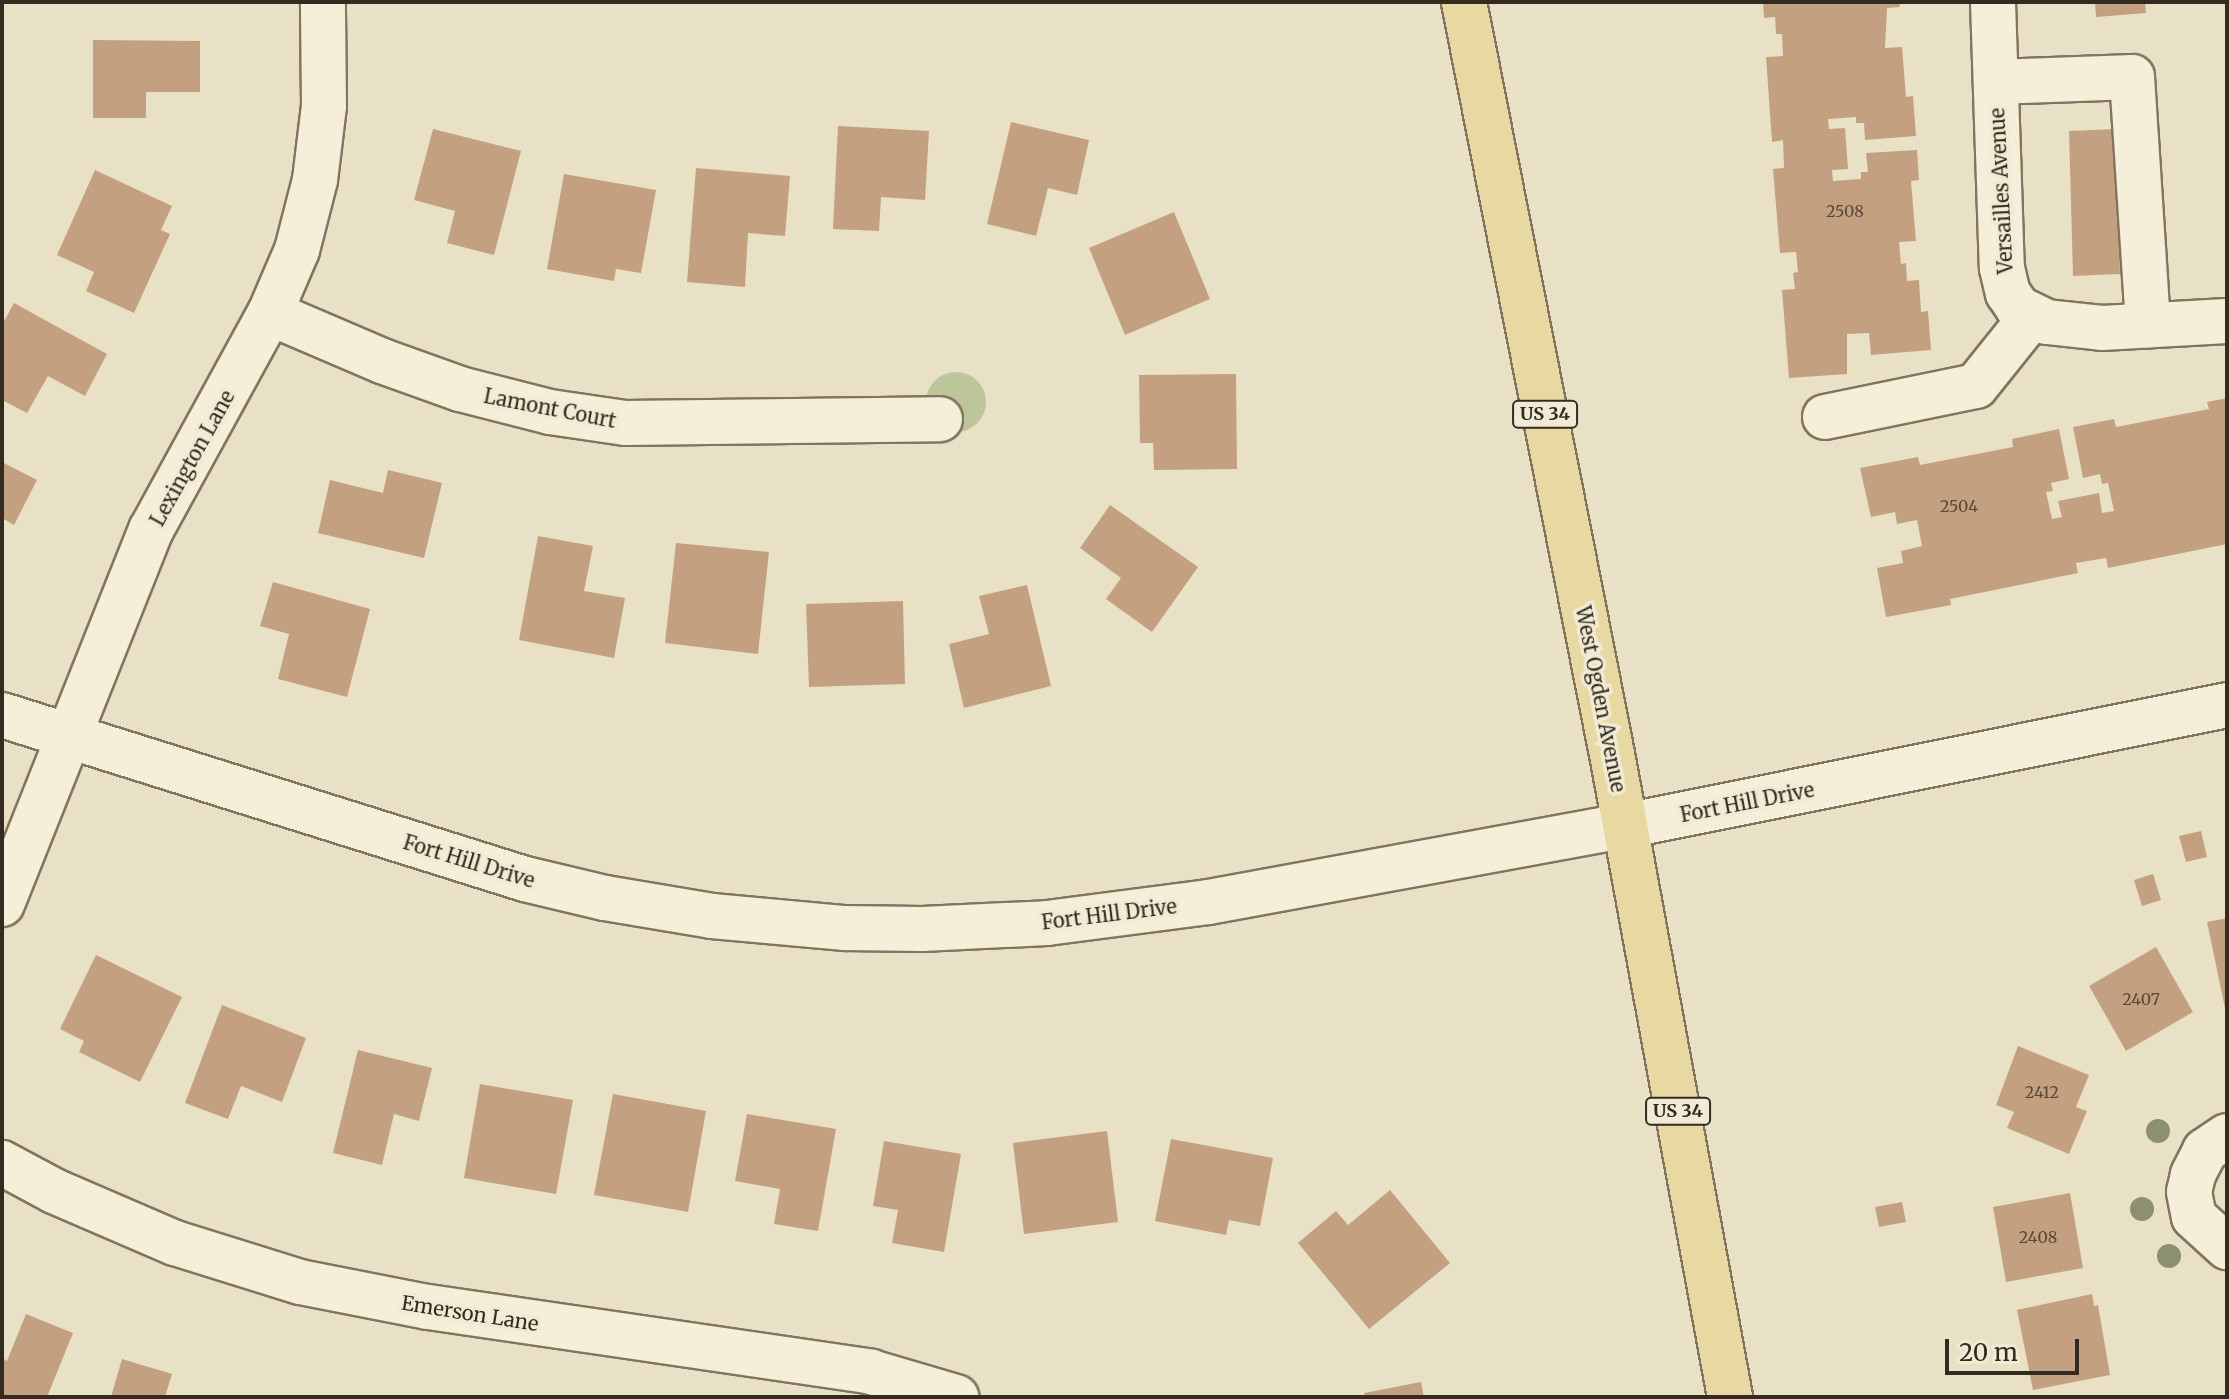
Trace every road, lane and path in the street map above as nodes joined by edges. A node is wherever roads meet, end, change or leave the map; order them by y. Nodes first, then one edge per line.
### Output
1 (323, 2) edge
2 (1464, 2) edge
3 (1993, 2) edge
4 (1996, 82) junction
5 (270, 313) junction
6 (2032, 316) junction
7 (2227, 321) edge
8 (2148, 325) junction
9 (1825, 417) dead end
10 (940, 419) dead end
11 (2227, 705) edge
12 (2, 715) edge
13 (67, 736) junction
14 (1625, 826) junction
15 (2, 904) edge
16 (2227, 1136) edge
17 (2, 1163) edge
18 (2227, 1247) edge
19 (956, 1397) edge
20 (1730, 1397) edge

1 - 5 street, Lexington Lane
2 - 14 main road, West Ogden Avenue / US 34
3 - 4 street, Versailles Avenue
4 - 6 street, Versailles Avenue
4 - 8 street
5 - 10 street, Lamont Court
5 - 13 street, Lexington Lane
6 - 8 street
6 - 9 street
7 - 8 street
11 - 14 street, Fort Hill Drive
12 - 13 street, Fort Hill Drive
13 - 14 street, Fort Hill Drive
13 - 15 street, Lexington Lane
14 - 20 main road, West Ogden Avenue / US 34
16 - 18 street
17 - 19 street, Emerson Lane

